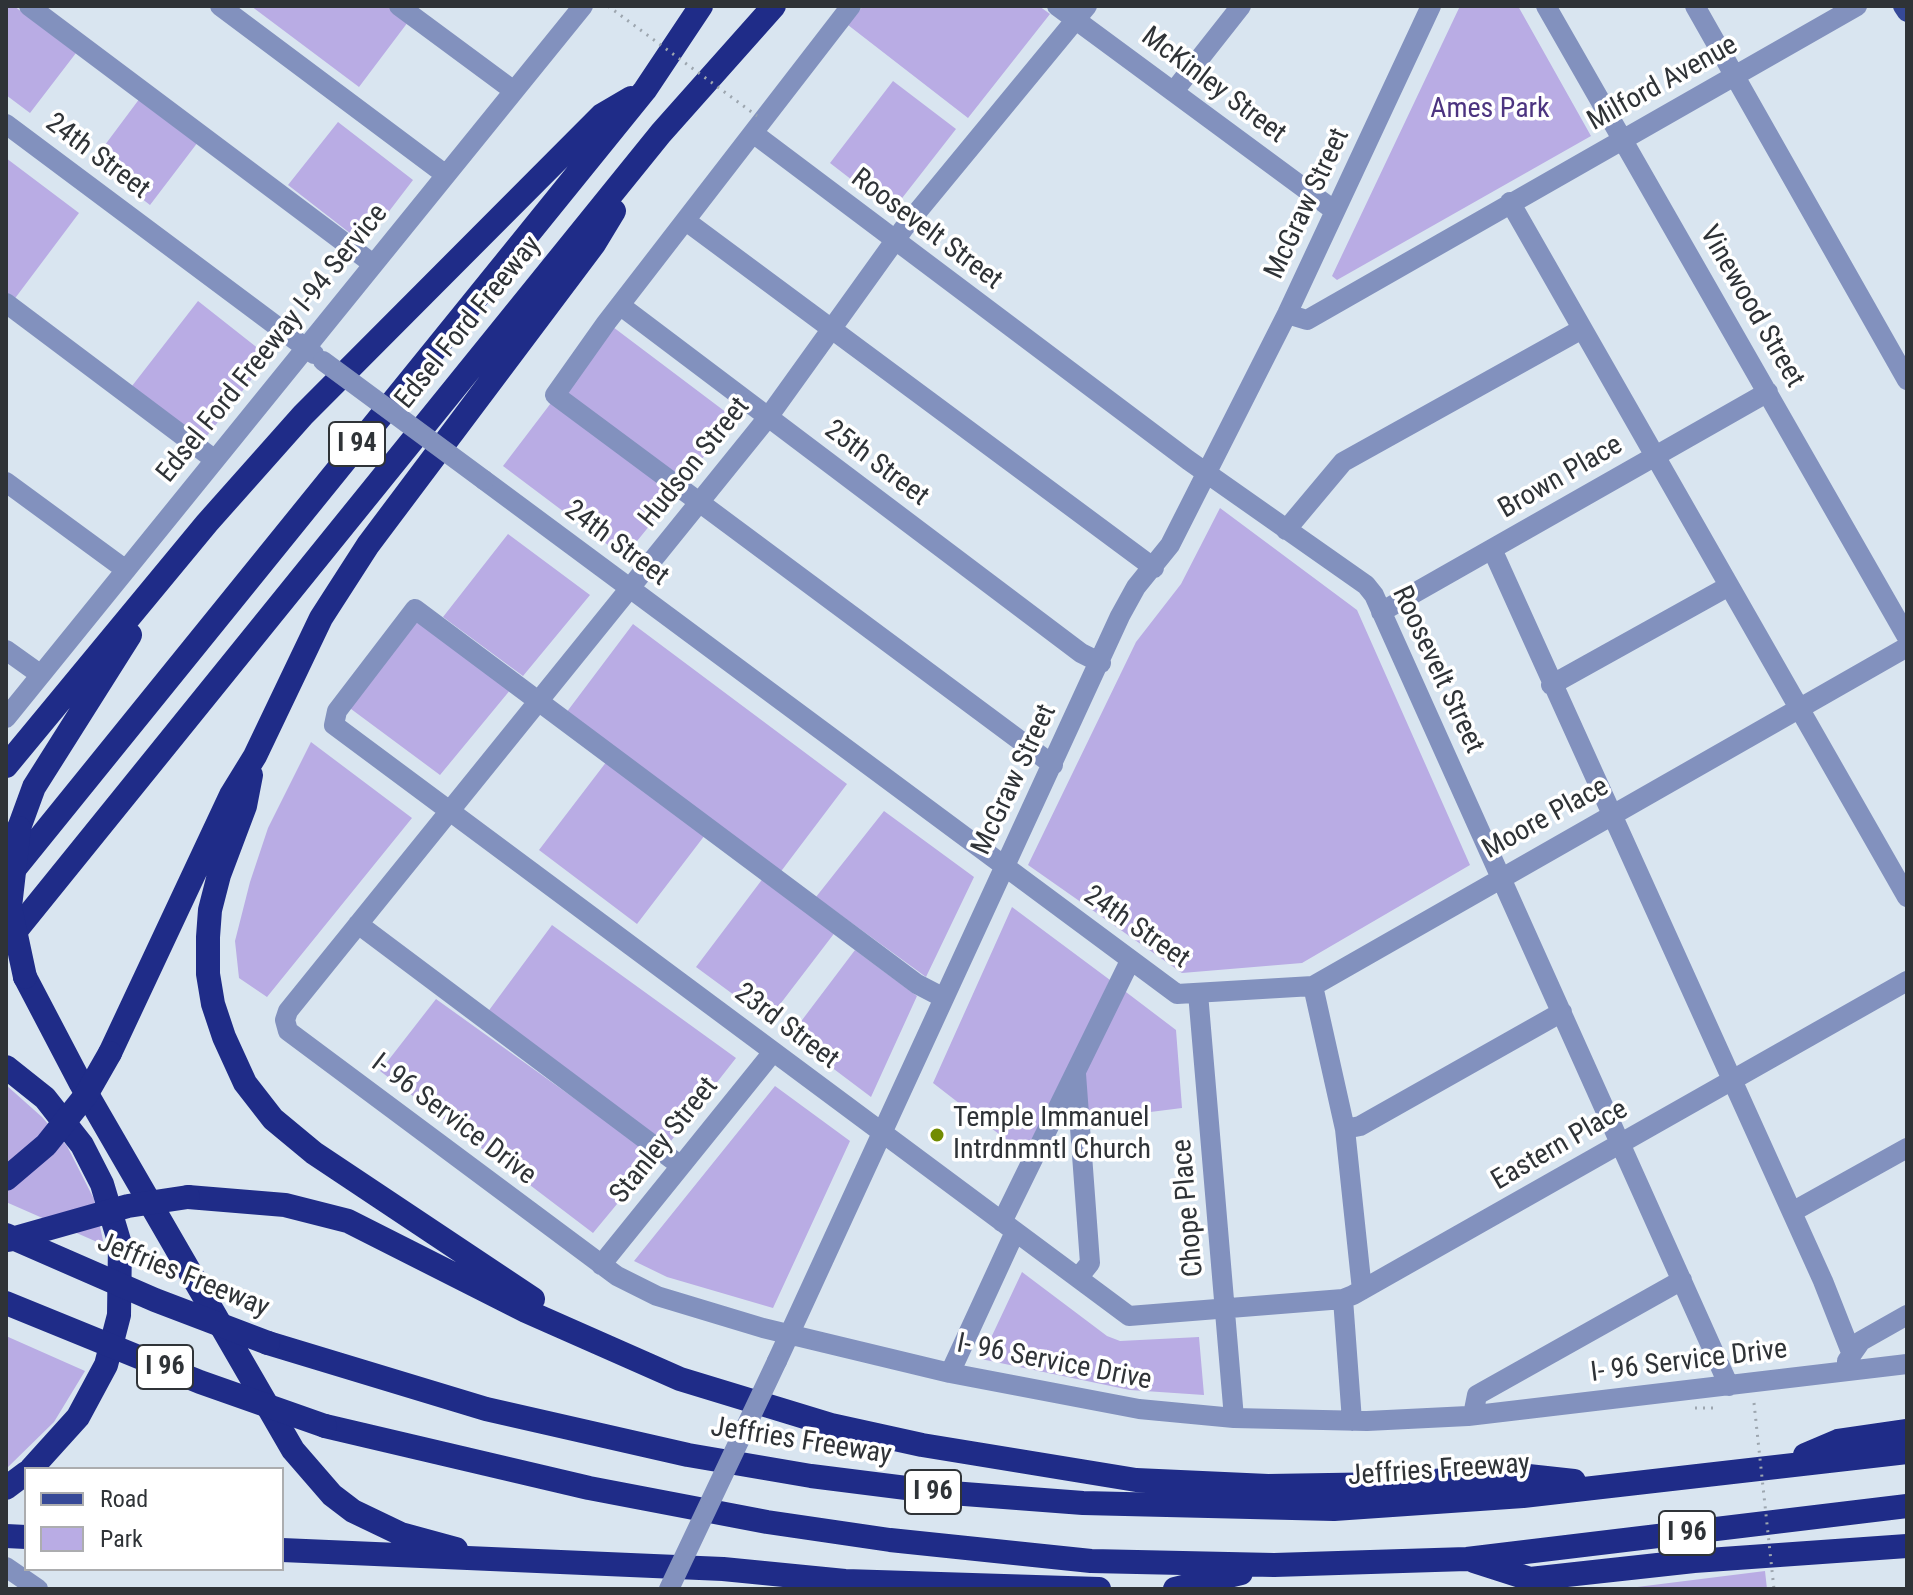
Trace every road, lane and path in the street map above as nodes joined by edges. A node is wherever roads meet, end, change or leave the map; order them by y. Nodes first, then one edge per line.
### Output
1 (29, 6) edge
2 (220, 6) edge
3 (399, 6) edge
4 (608, 6) edge
5 (701, 6) edge
6 (775, 6) edge
7 (851, 6) edge
8 (1057, 6) edge
9 (1241, 6) edge
10 (1431, 6) edge
11 (1546, 6) edge
12 (1695, 6) edge
13 (1857, 6) edge
14 (1903, 6) edge
15 (581, 7) edge
16 (1907, 12) edge
17 (1082, 13) edge
18 (1736, 76) junction
19 (645, 90) junction
20 (514, 91) junction
21 (1174, 91) junction
22 (6, 124) edge
23 (755, 124) junction
24 (661, 133) junction
25 (1622, 139) junction
26 (446, 175) junction
27 (1510, 202) junction
28 (1335, 211) junction
29 (686, 221) junction
30 (895, 241) junction
31 (373, 264) junction
32 (6, 303) edge
33 (621, 306) junction
34 (1287, 314) junction
35 (832, 328) junction
36 (1582, 329) junction
37 (306, 348) junction
38 (1907, 380) edge
39 (1768, 392) junction
40 (769, 416) junction
41 (1655, 456) junction
42 (215, 460) junction
43 (1206, 473) junction
44 (6, 482) edge
45 (699, 502) junction
46 (1286, 530) junction
47 (1492, 549) junction
48 (1154, 568) junction
49 (126, 570) junction
50 (167, 575) junction
51 (1729, 586) junction
52 (630, 589) junction
53 (1381, 612) junction
54 (1907, 637) edge
55 (1907, 647) edge
56 (6, 650) edge
57 (1101, 663) junction
58 (41, 675) junction
59 (1551, 685) junction
60 (538, 702) junction
61 (1799, 708) junction
62 (6, 718) edge
63 (255, 756) junction
64 (1053, 765) junction
65 (6, 766) edge
66 (449, 811) junction
67 (1611, 814) junction
68 (1005, 868) junction
69 (1500, 877) junction
70 (7, 878) edge
71 (1907, 897) edge
72 (358, 924) junction
73 (6, 943) edge
74 (1130, 961) junction
75 (1907, 981) edge
76 (1313, 986) junction
77 (1198, 993) junction
78 (944, 998) junction
79 (1562, 1012) junction
80 (285, 1026) joint
81 (773, 1052) junction
82 (6, 1067) edge
83 (1076, 1072) junction
84 (1733, 1080) junction
85 (1345, 1129) junction
86 (882, 1133) junction
87 (1621, 1143) junction
88 (1907, 1148) edge
89 (681, 1166) junction
90 (6, 1179) edge
91 (1792, 1212) junction
92 (1009, 1227) junction
93 (6, 1235) edge
94 (6, 1241) edge
95 (601, 1265) junction
96 (1078, 1278) junction
97 (1682, 1280) junction
98 (1352, 1294) junction
99 (6, 1303) edge
100 (1224, 1308) junction
101 (1907, 1315) edge
102 (573, 1330) junction
103 (790, 1335) junction
104 (1851, 1352) junction
105 (1907, 1364) edge
106 (1842, 1372) junction
107 (950, 1373) junction
108 (1729, 1386) junction
109 (1754, 1403) dead end
110 (1473, 1415) junction
111 (1234, 1418) junction
112 (1352, 1421) junction
113 (1907, 1431) edge
114 (1907, 1452) edge
115 (33, 1467) edge
116 (1776, 1467) junction
117 (24, 1474) edge
118 (1615, 1485) junction
119 (6, 1488) edge
120 (1907, 1506) edge
121 (1907, 1546) edge
122 (284, 1550) edge
123 (1467, 1559) junction
124 (501, 1562) junction
125 (1274, 1565) junction
126 (6, 1567) edge
127 (38, 1589) edge
128 (669, 1589) edge
129 (1099, 1589) edge
130 (1175, 1589) edge
131 (1774, 1589) edge

1 - 31 street
2 - 26 street
3 - 20 street
4 - 23 path, bridge
5 - 19 highway, Edsel Ford Freeway / I 94
6 - 24 highway, Edsel Ford Freeway / I 94
7 - 23 street
8 - 17 street, McKinley Street
9 - 21 street
10 - 28 street, McGraw Street
11 - 25 street, Vinewood Street
12 - 18 street
13 - 18 street, Milford Avenue
14 - 16 main road
15 - 20 street, Edsel Ford Freeway I-94 Service
17 - 21 street, McKinley Street
17 - 30 street, Hudson Street
18 - 25 street, Milford Avenue
18 - 38 street
19 - 50 highway
19 - 70 highway, Edsel Ford Freeway / I 94
20 - 26 street, Edsel Ford Freeway I-94 Service
21 - 28 street, McKinley Street
22 - 37 street, 24th Street
23 - 29 street
23 - 30 street, Roosevelt Street
24 - 63 highway
24 - 73 highway, Edsel Ford Freeway / I 94
25 - 27 street, Milford Avenue
25 - 39 street, Vinewood Street
26 - 31 street, Edsel Ford Freeway I-94 Service
27 - 34 street, Milford Avenue
27 - 36 street
28 - 34 street, McGraw Street
29 - 33 street
29 - 35 street
30 - 35 street, Hudson Street
30 - 43 street, Roosevelt Street
31 - 37 street, Edsel Ford Freeway I-94 Service
32 - 42 street
33 - 40 street, 25th Street
33 - 45 street
34 - 43 street, McGraw Street
35 - 40 street, Hudson Street
35 - 48 street
36 - 41 street
36 - 46 street
37 - 42 street, Edsel Ford Freeway I-94 Service
37 - 52 street, 24th Street, bridge
39 - 41 street, Brown Place
39 - 54 street, Vinewood Street
40 - 45 street, Hudson Street
40 - 57 street, 25th Street
41 - 47 street, Brown Place
41 - 51 street
42 - 49 street, Edsel Ford Freeway I-94 Service
43 - 46 street, Roosevelt Street
43 - 48 street, McGraw Street
44 - 49 street
45 - 52 street, Hudson Street
45 - 64 street
46 - 53 street, Roosevelt Street
47 - 53 street, Brown Place
47 - 59 street
48 - 57 street, McGraw Street
49 - 58 street, Edsel Ford Freeway I-94 Service
50 - 65 highway
50 - 124 highway, bridge
51 - 59 street
51 - 61 street
52 - 60 street, Hudson Street
52 - 68 street, 24th Street
53 - 69 street, Roosevelt Street
55 - 61 street, Moore Place
56 - 58 street
57 - 64 street, McGraw Street
58 - 62 street, Edsel Ford Freeway I-94 Service
59 - 67 street
60 - 66 street, Hudson Street
60 - 66 street, 23rd Street
60 - 78 street
61 - 67 street, Moore Place
61 - 71 street
63 - 90 highway, bridge
63 - 102 highway
64 - 68 street, McGraw Street
66 - 72 street, Hudson Street
66 - 81 street, 23rd Street
67 - 69 street, Moore Place
67 - 84 street
68 - 74 street, 24th Street
68 - 78 street, McGraw Street
69 - 76 street, Moore Place
69 - 79 street, Roosevelt Street
72 - 80 street, Hudson Street
72 - 89 street
74 - 77 street, 24th Street
74 - 83 street
75 - 84 street, Eastern Place
76 - 77 street, Moore Place
76 - 85 street
77 - 100 street, Chope Place
78 - 86 street, McGraw Street
79 - 85 street
79 - 87 street, Roosevelt Street
80 - 95 street, I- 96 Service Drive
81 - 86 street, 23rd Street
81 - 89 street, Stanley Street
82 - 115 highway
83 - 92 street
83 - 96 street
84 - 87 street, Eastern Place
84 - 91 street
85 - 98 street
86 - 92 street, 23rd Street
86 - 103 street, McGraw Street
87 - 97 street, Roosevelt Street
87 - 98 street, Eastern Place
88 - 91 street
89 - 95 street, Stanley Street
91 - 104 street
92 - 96 street, 23rd Street
92 - 107 street
93 - 118 highway, Jeffries Freeway / I 96, bridge
94 - 102 highway, bridge
95 - 103 street, I- 96 Service Drive
96 - 100 street, 23rd Street
97 - 108 street, Roosevelt Street
97 - 110 street
98 - 100 street, Eastern Place
98 - 112 street
99 - 125 highway, I 96, bridge
100 - 111 street, Chope Place
101 - 104 street
102 - 118 highway
103 - 107 street, I- 96 Service Drive
103 - 128 street, McGraw Street, bridge
104 - 106 street
105 - 106 street, I- 96 Service Drive
106 - 108 street, I- 96 Service Drive
107 - 111 street, I- 96 Service Drive
108 - 110 street, I- 96 Service Drive
109 - 131 path, bridge
110 - 112 street, I- 96 Service Drive
111 - 112 street, I- 96 Service Drive
113 - 116 highway
114 - 116 highway, Jeffries Freeway / I 96
116 - 118 highway, Jeffries Freeway / I 96
117 - 119 highway
120 - 123 highway, I 96
121 - 123 highway
122 - 124 highway
123 - 125 highway, I 96
124 - 129 highway
125 - 130 highway
126 - 127 street

